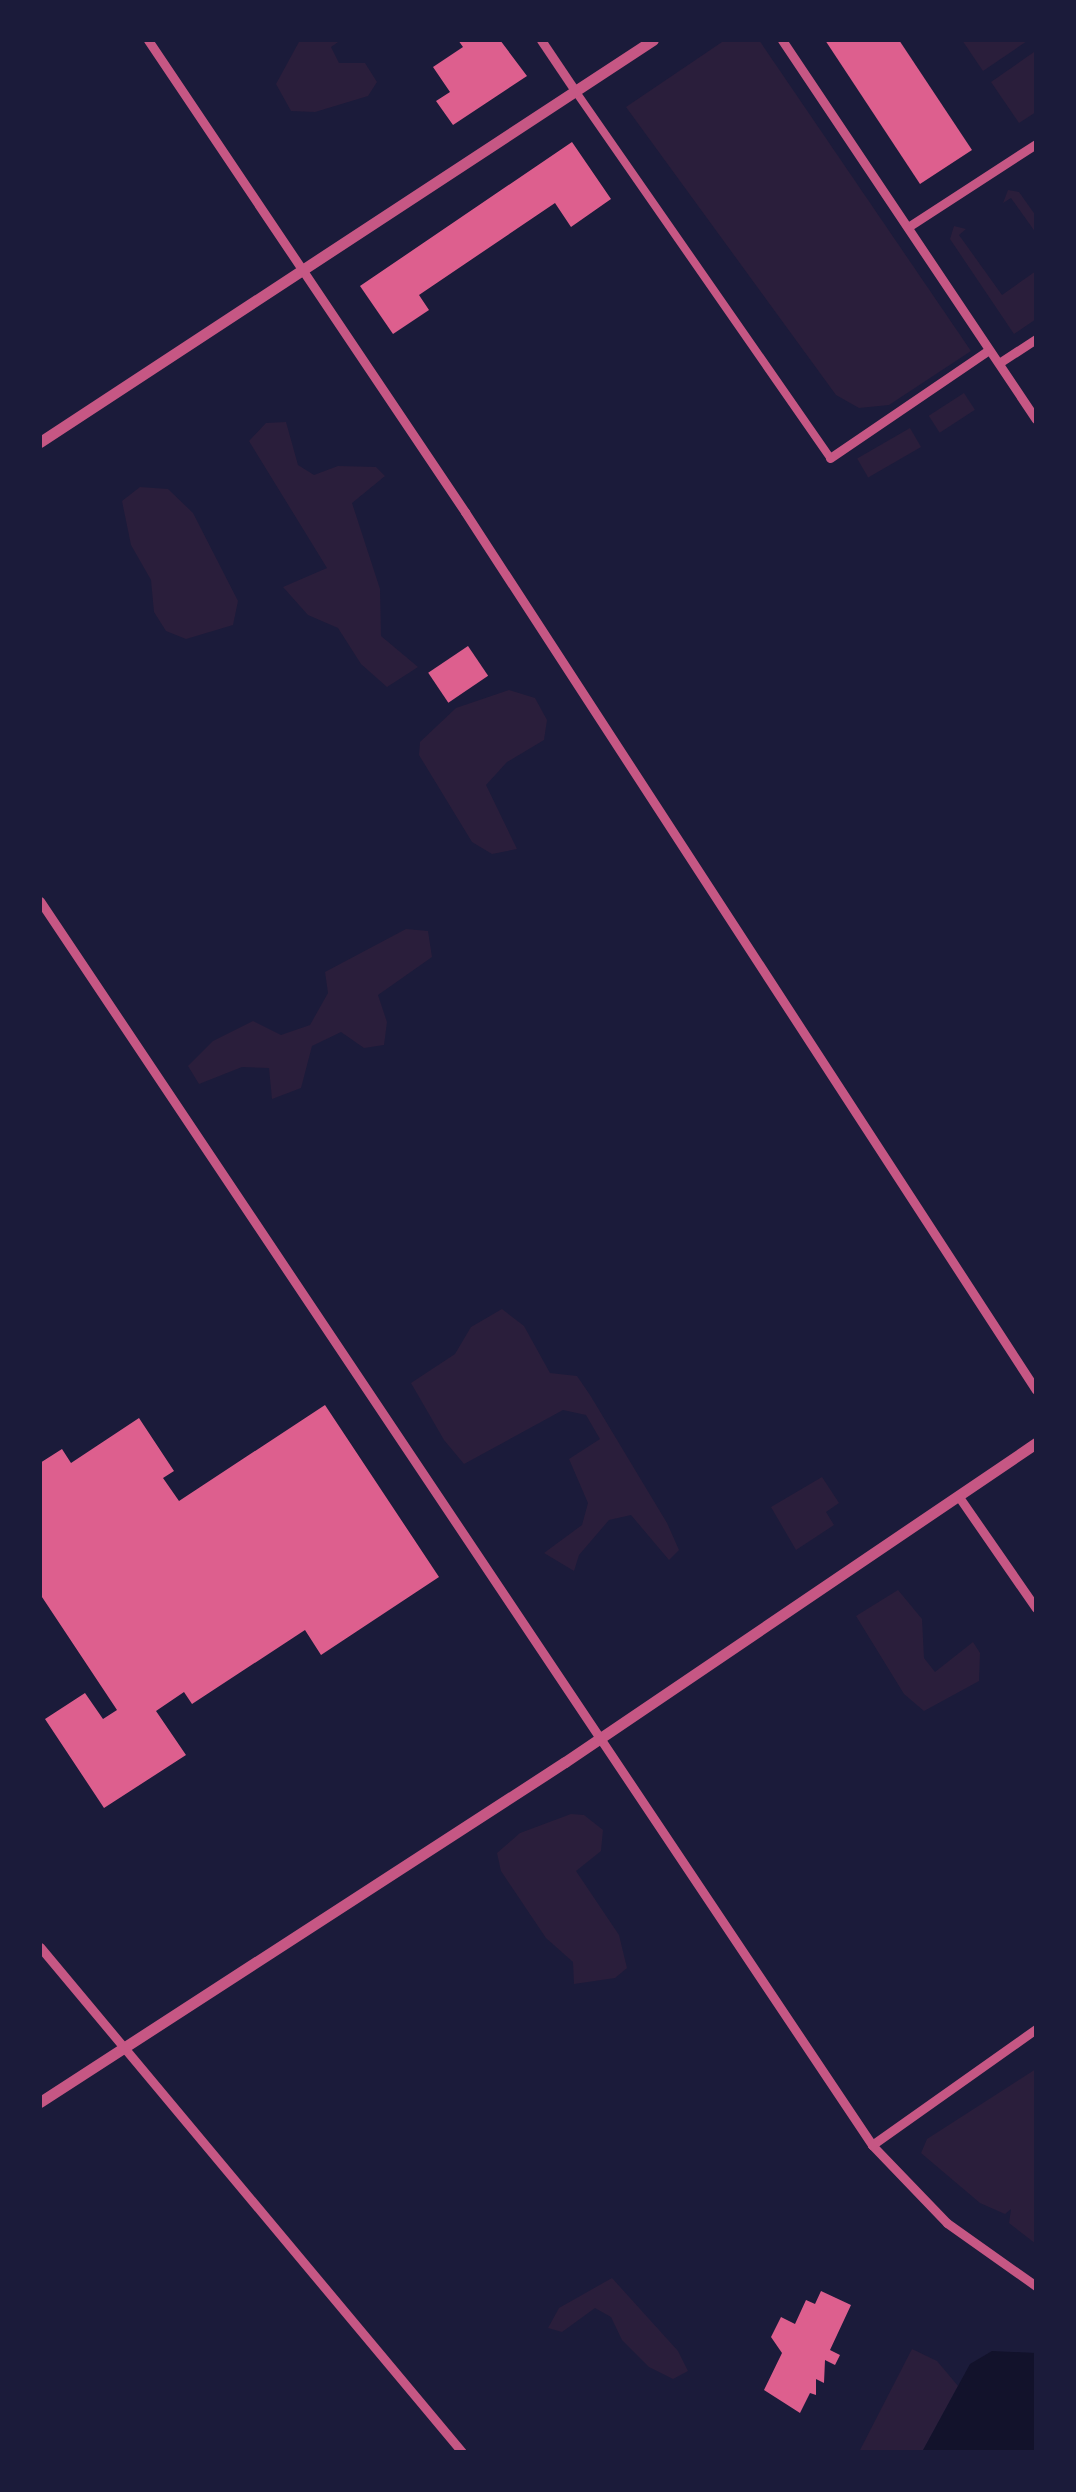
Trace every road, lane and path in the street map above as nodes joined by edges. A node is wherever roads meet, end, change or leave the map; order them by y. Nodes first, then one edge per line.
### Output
1 (148, 40) edge
2 (541, 40) edge
3 (653, 40) edge
4 (782, 40) edge
5 (576, 92) junction
6 (1036, 144) edge
7 (908, 227) junction
8 (303, 273) junction
9 (1036, 339) edge
10 (989, 350) junction
11 (999, 364) junction
12 (1036, 419) edge
13 (40, 442) edge
14 (830, 458) joint
15 (40, 902) edge
16 (1036, 1390) edge
17 (1036, 1443) edge
18 (959, 1496) junction
19 (1036, 1608) edge
20 (600, 1738) junction
21 (40, 1947) edge
22 (1036, 2029) edge
23 (126, 2046) junction
24 (40, 2102) edge
25 (872, 2145) junction
26 (1036, 2286) edge
27 (462, 2452) edge

1 - 8 street
2 - 5 street
3 - 5 street
4 - 7 street
5 - 8 street
5 - 14 street
6 - 7 street
7 - 10 street
8 - 13 street
8 - 16 street
9 - 11 street
10 - 11 street
10 - 14 street
11 - 12 street
15 - 20 street
17 - 18 street
18 - 19 street
18 - 20 street
20 - 23 street
20 - 25 street
21 - 23 street
22 - 25 street
23 - 24 street
23 - 27 street
25 - 26 street

